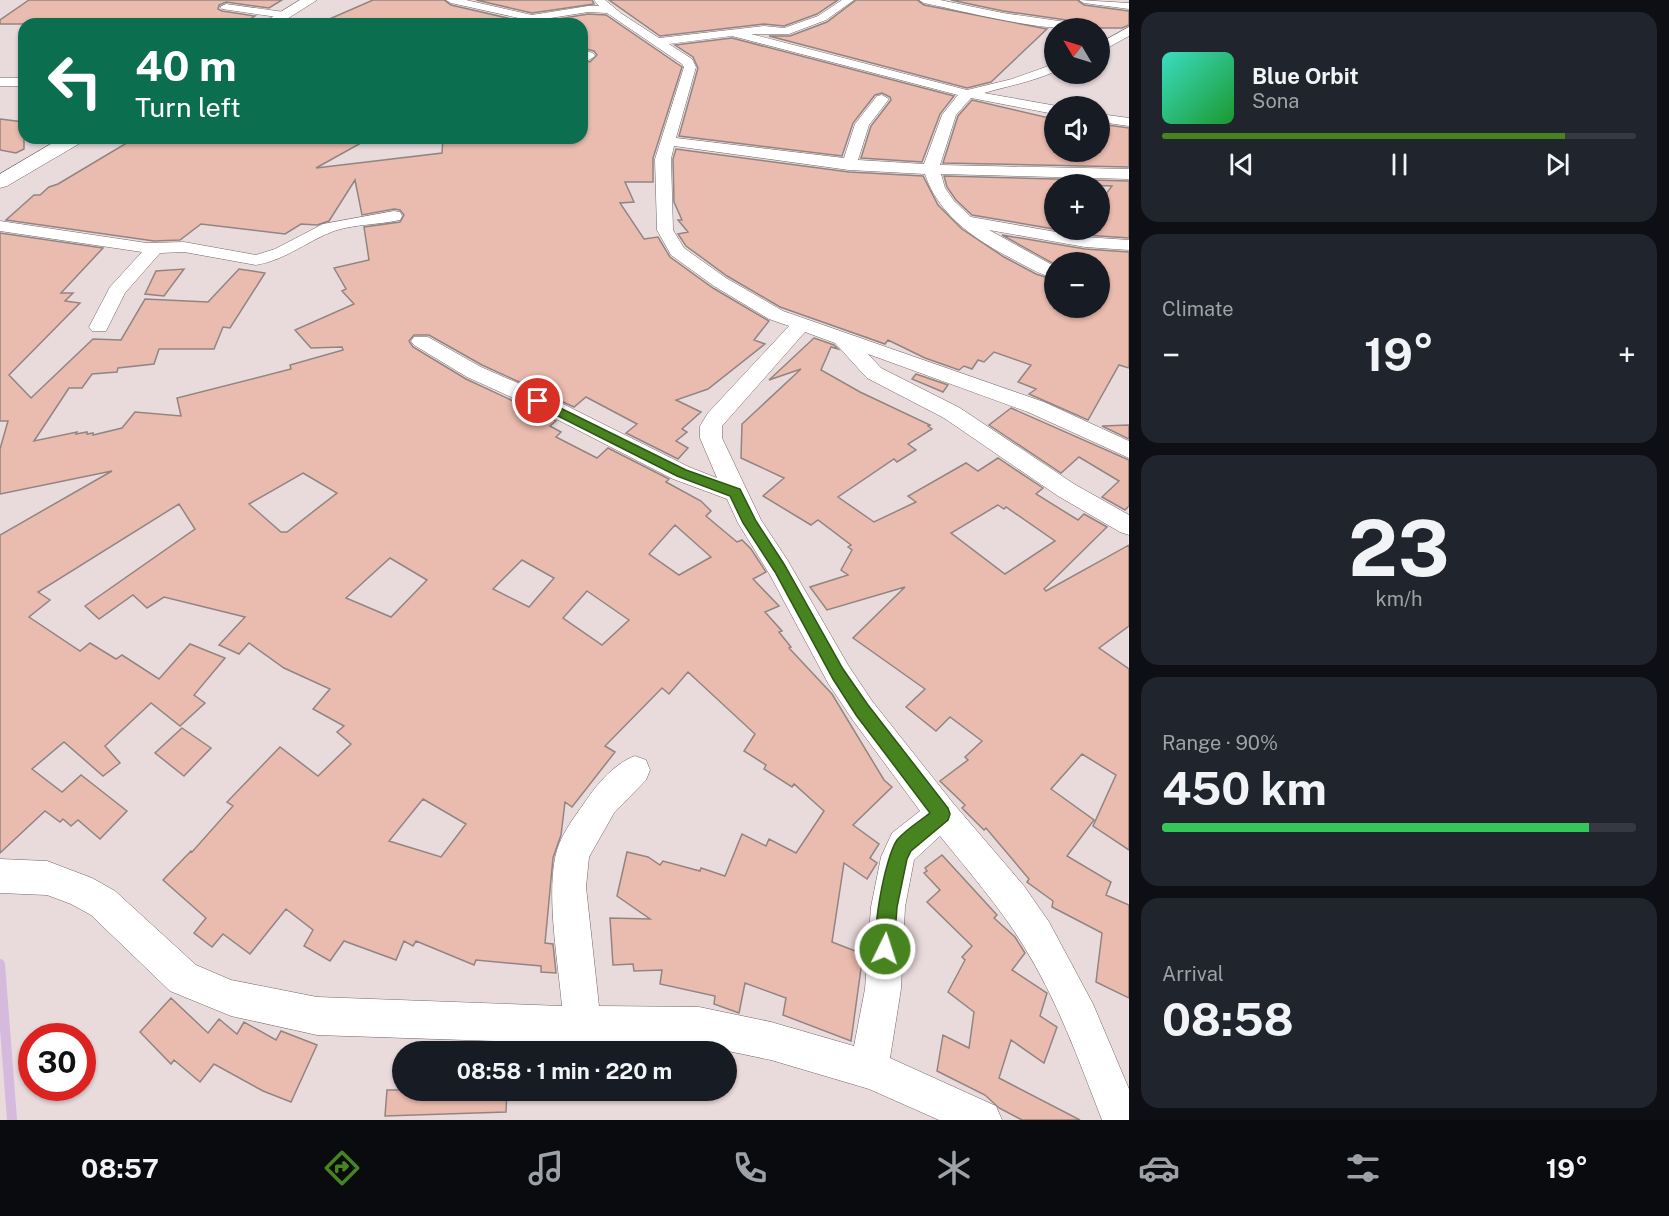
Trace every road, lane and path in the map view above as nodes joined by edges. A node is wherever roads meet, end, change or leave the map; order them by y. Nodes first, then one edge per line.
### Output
1 (310, 0) edge
2 (451, 0) edge
3 (849, 0) edge
4 (924, 0) edge
5 (1084, 0) edge
6 (604, 5) edge
7 (1129, 6) edge
8 (226, 7) dead end
9 (284, 15) junction
10 (279, 18) edge
11 (511, 18) edge
12 (538, 18) edge
13 (1044, 21) edge
14 (729, 32) junction
15 (1110, 32) edge
16 (1128, 34) edge
17 (660, 41) junction
18 (1110, 43) edge
19 (1044, 72) edge
20 (0, 82) edge
21 (18, 82) edge
22 (969, 94) junction
23 (882, 99) dead end
24 (1044, 108) edge
25 (1110, 119) edge
26 (1129, 122) edge
27 (667, 141) junction
28 (64, 144) edge
29 (849, 165) junction
30 (932, 170) junction
31 (1129, 174) edge
32 (4, 176) edge
33 (394, 216) dead end
34 (968, 221) junction
35 (0, 226) edge
36 (1129, 244) edge
37 (155, 248) junction
38 (1044, 268) edge
39 (788, 320) junction
40 (99, 327) dead end
41 (842, 338) junction
42 (422, 340) dead end
43 (1129, 450) edge
44 (735, 493) junction
45 (1129, 526) edge
46 (635, 770) dead end
47 (942, 814) junction
48 (0, 876) edge
49 (582, 1025) junction
50 (869, 1070) junction
51 (982, 1120) edge
52 (1122, 1120) edge

1 - 9 highway
2 - 11 street
3 - 14 street
4 - 13 street
5 - 7 street
6 - 12 street
6 - 17 street
8 - 9 street
9 - 10 highway
14 - 17 street
14 - 22 street
15 - 16 street
16 - 18 street
17 - 27 street
19 - 22 street
20 - 21 street
22 - 24 street
22 - 30 street
23 - 29 street
25 - 26 street
27 - 29 street
27 - 39 street
28 - 32 highway
29 - 30 street
30 - 31 street
30 - 34 street
33 - 37 street
34 - 36 street
34 - 38 street
35 - 37 street
37 - 40 street
39 - 41 street
39 - 44 street
41 - 43 street
41 - 45 street
42 - 44 street
44 - 47 street
46 - 49 street
47 - 50 street
47 - 52 street
48 - 49 street
49 - 50 street
50 - 51 street

